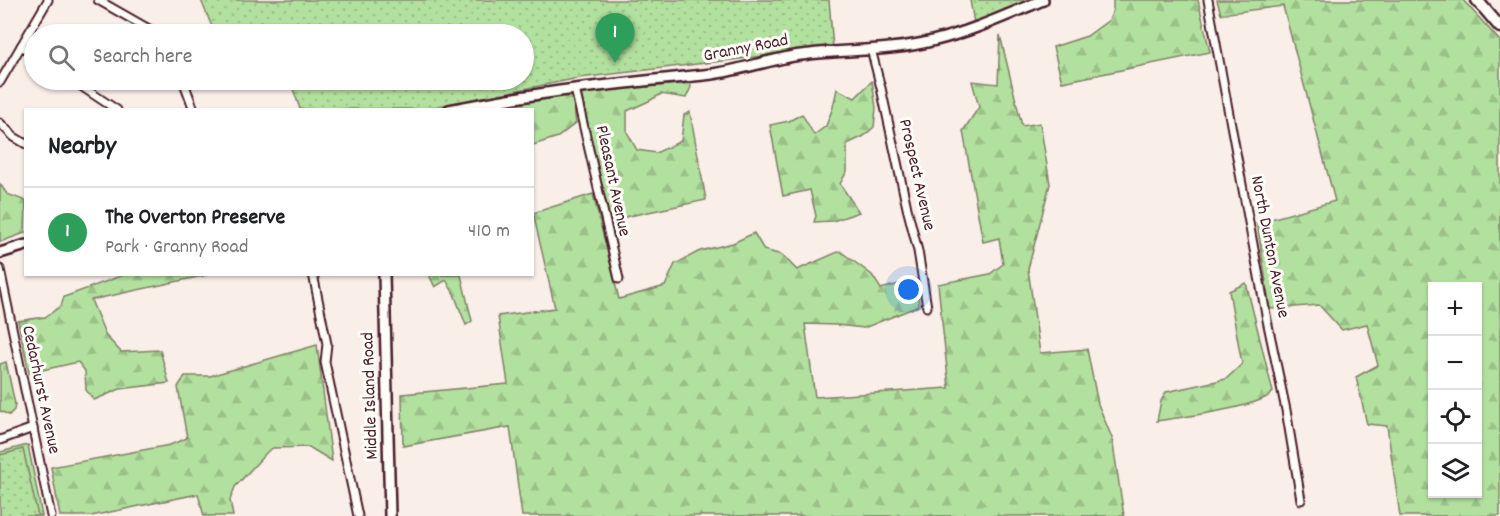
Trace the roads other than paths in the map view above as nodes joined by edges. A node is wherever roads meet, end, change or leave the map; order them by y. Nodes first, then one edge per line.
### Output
1 (48, 0) edge
2 (98, 0) edge
3 (1043, 0) edge
4 (1208, 0) edge
5 (1477, 0) edge
6 (34, 24) edge
7 (140, 24) edge
8 (1500, 27) edge
9 (24, 41) edge
10 (21, 46) junction
11 (24, 48) edge
12 (871, 49) junction
13 (0, 82) edge
14 (575, 88) junction
15 (87, 90) edge
16 (187, 90) edge
17 (500, 105) edge
18 (114, 108) edge
19 (193, 108) edge
20 (469, 108) edge
21 (0, 123) edge
22 (24, 143) edge
23 (24, 246) edge
24 (0, 253) edge
25 (0, 269) edge
26 (313, 276) edge
27 (384, 276) edge
28 (619, 279) dead end
29 (927, 307) dead end
30 (33, 428) junction
31 (0, 440) edge
32 (1301, 500) dead end
33 (51, 516) edge
34 (358, 516) edge
35 (390, 516) edge

1 - 6 street
2 - 7 street
3 - 12 street, Granny Road
4 - 32 street, North Dunton Avenue
5 - 8 main road
9 - 10 street
10 - 11 street
10 - 13 street
12 - 14 street, Granny Road
12 - 29 street, Prospect Avenue
14 - 17 street, Granny Road
14 - 28 street, Pleasant Avenue
15 - 18 street
16 - 19 street
17 - 20 street, Granny Road
21 - 22 street
23 - 24 street
25 - 30 street, Cedarhurst Avenue
26 - 34 street
27 - 35 street, Middle Island Road
30 - 31 street
30 - 33 street, Cedarhurst Avenue

